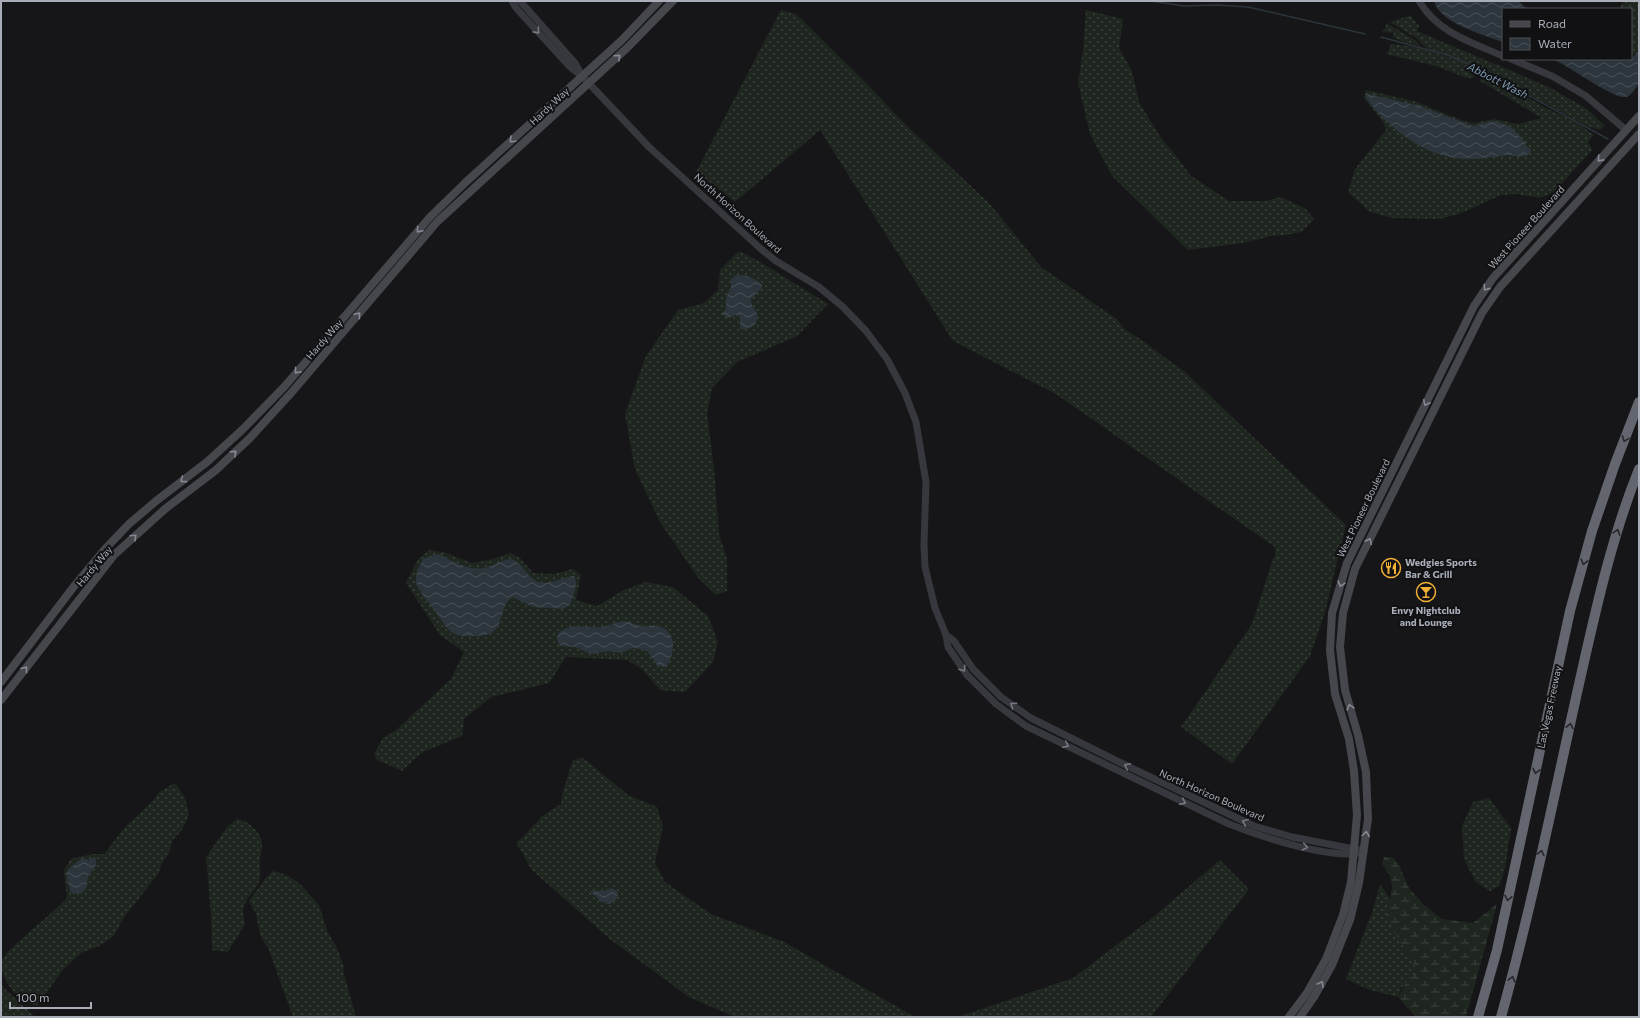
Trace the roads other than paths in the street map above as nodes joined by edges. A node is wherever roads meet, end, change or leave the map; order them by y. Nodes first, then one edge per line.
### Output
1 (512, 1) edge
2 (520, 1) edge
3 (659, 1) edge
4 (673, 1) edge
5 (1419, 1) edge
6 (1502, 56) edge
7 (1513, 60) edge
8 (582, 76) junction
9 (589, 83) junction
10 (1639, 116) edge
11 (1626, 130) junction
12 (1638, 138) edge
13 (1639, 402) edge
14 (1639, 469) edge
15 (1, 682) edge
16 (1, 700) edge
17 (1354, 852) junction
18 (1364, 852) junction
19 (1289, 1017) edge
20 (1300, 1017) edge
21 (1478, 1017) edge
22 (1501, 1017) edge

1 -> 8 street, North Horizon Boulevard
2 - 8 street, North Horizon Boulevard
3 - 8 main road, Hardy Way
9 -> 4 main road, Hardy Way
5 - 6 street
7 - 11 street
8 - 9 street, North Horizon Boulevard
8 -> 15 main road, Hardy Way
16 -> 9 main road, Hardy Way
9 - 17 street, North Horizon Boulevard
10 - 11 main road, West Pioneer Boulevard
11 - 12 main road
11 -> 17 main road, West Pioneer Boulevard
18 -> 12 main road, West Pioneer Boulevard
13 -> 21 highway, Las Vegas Freeway
22 -> 14 highway
17 - 18 street, North Horizon Boulevard
17 - 19 main road, West Pioneer Boulevard
20 -> 18 main road, West Pioneer Boulevard

